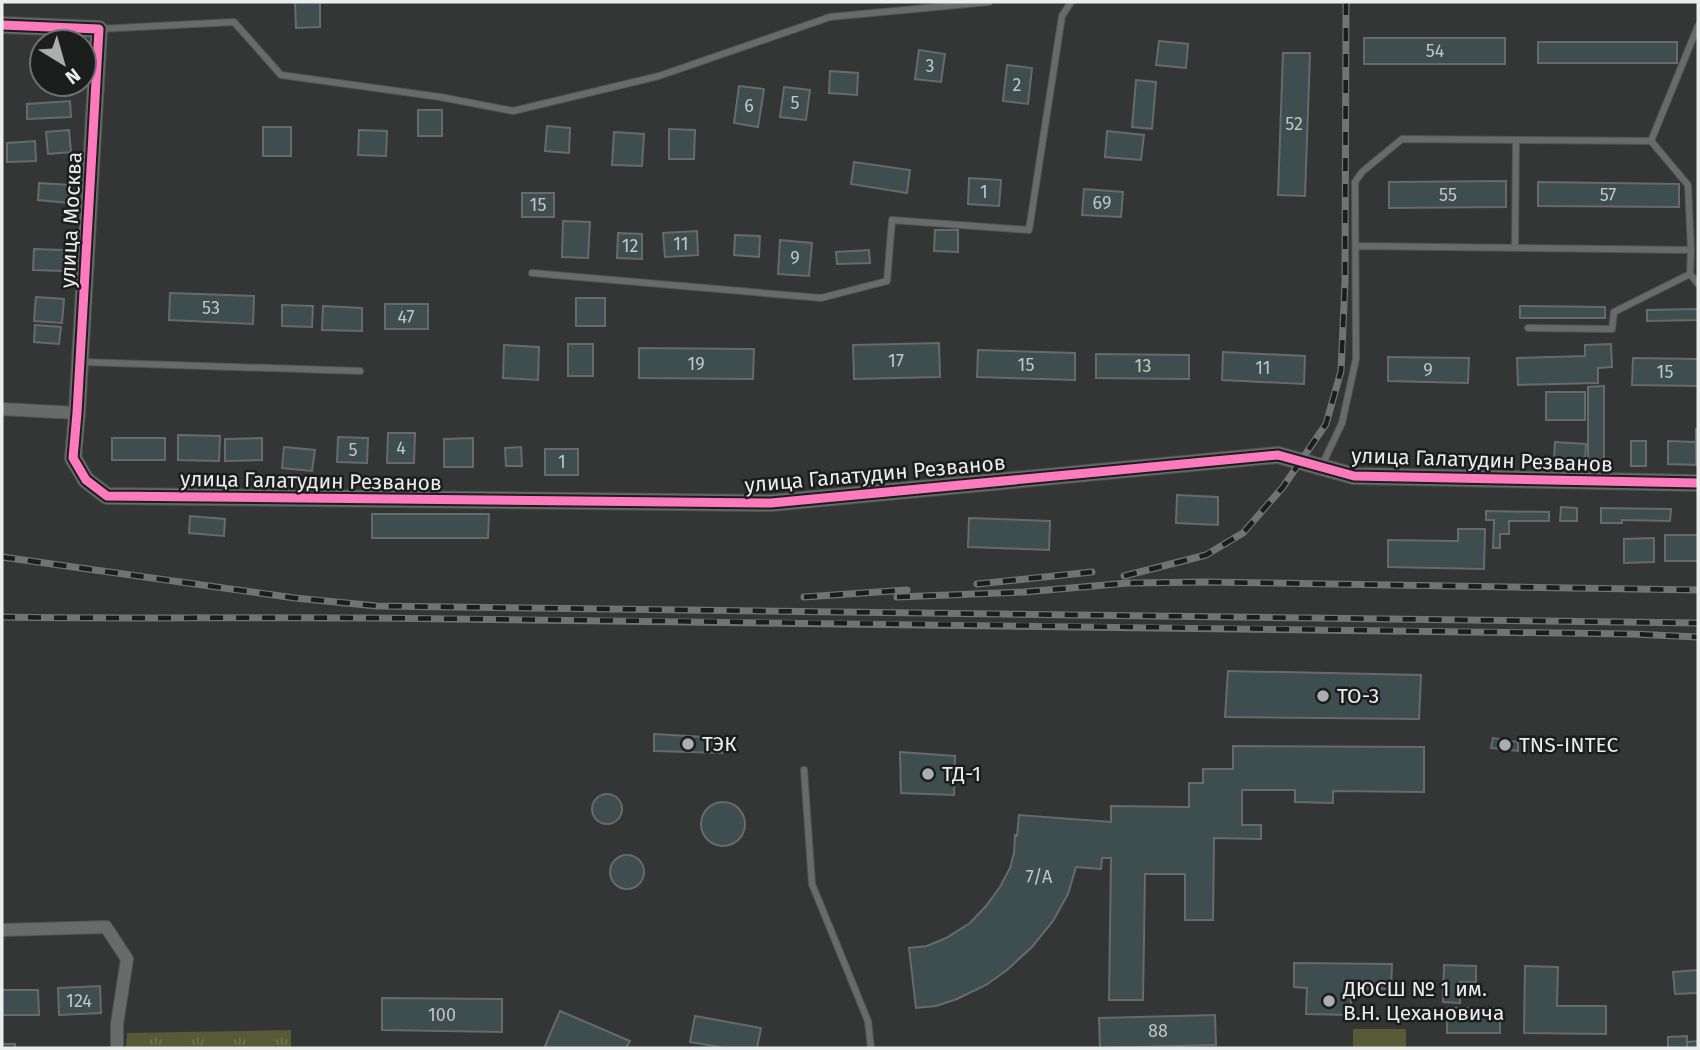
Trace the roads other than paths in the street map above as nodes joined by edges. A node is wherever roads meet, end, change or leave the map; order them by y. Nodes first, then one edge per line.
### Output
1 (989, 2) edge
2 (1071, 2) edge
3 (2, 24) edge
4 (1698, 26) edge
5 (99, 29) junction
6 (1516, 140) junction
7 (1651, 141) junction
8 (1356, 246) junction
9 (1515, 248) junction
10 (1691, 250) junction
11 (532, 273) dead end
12 (1690, 274) junction
13 (1698, 284) edge
14 (1528, 328) dead end
15 (80, 362) junction
16 (360, 371) dead end
17 (2, 410) edge
18 (77, 413) junction
19 (1321, 467) junction
20 (1698, 483) edge
21 (804, 770) dead end
22 (2, 930) edge
23 (117, 1048) edge
24 (871, 1048) edge

1 - 5 lane
2 - 11 lane
3 - 5 street
4 - 7 lane
5 - 15 street, улица Москва
6 - 7 lane
6 - 8 lane
6 - 9 lane
7 - 10 lane
8 - 9 lane
8 - 19 lane
9 - 10 lane
10 - 12 lane
12 - 13 lane
12 - 14 lane
15 - 16 lane
15 - 18 street, улица Москва
17 - 18 street
18 - 19 street, улица Галатудин Резванов
19 - 20 street, улица Галатудин Резванов
21 - 24 lane
22 - 23 street

